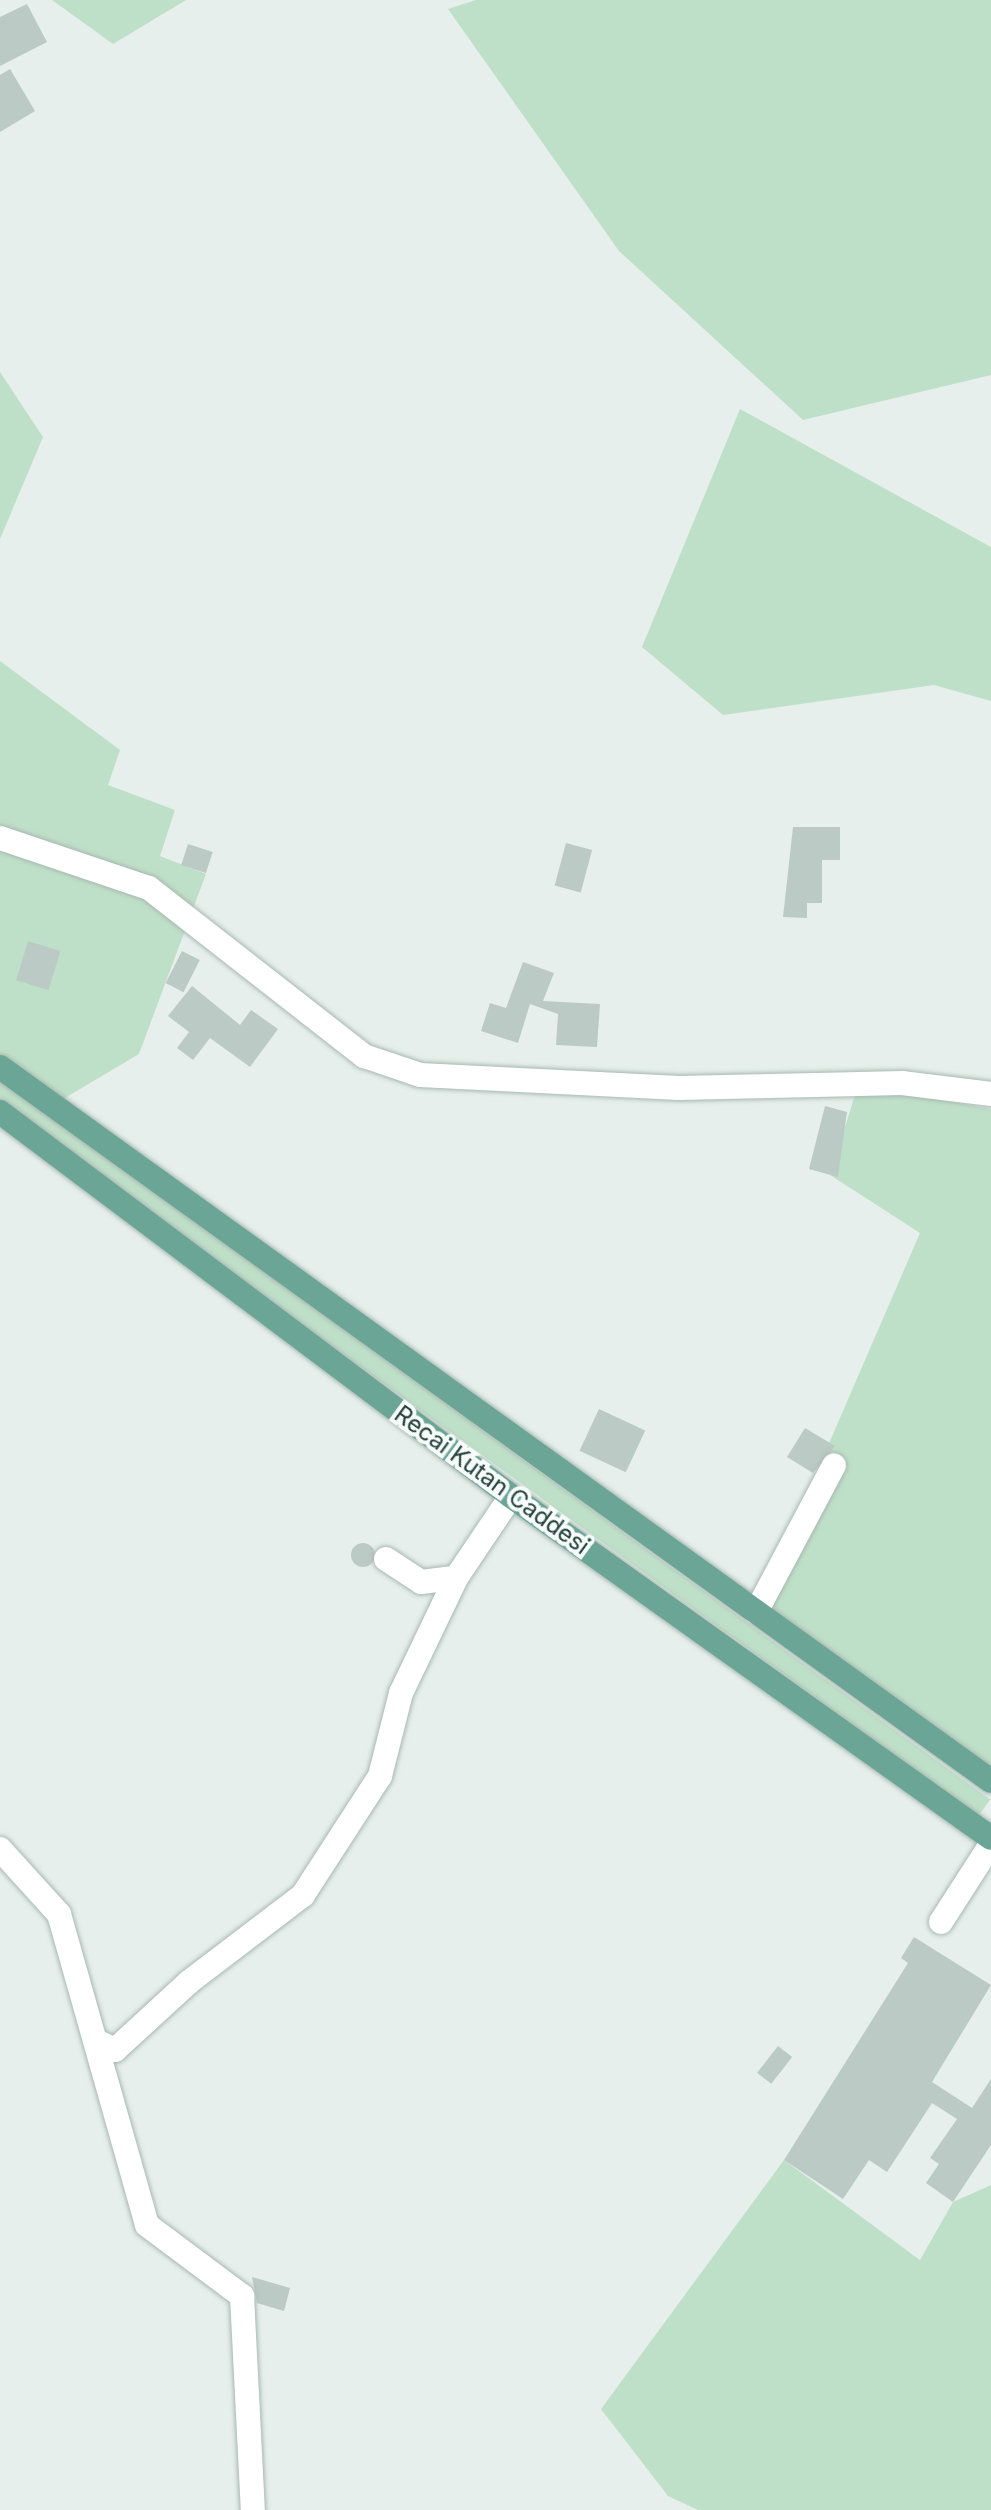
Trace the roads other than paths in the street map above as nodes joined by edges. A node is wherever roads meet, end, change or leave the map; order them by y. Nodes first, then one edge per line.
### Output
1 (0, 838) edge
2 (0, 1067) edge
3 (991, 1094) edge
4 (0, 1112) edge
5 (834, 1465) dead end
6 (511, 1496) junction
7 (386, 1559) dead end
8 (456, 1578) junction
9 (756, 1612) junction
10 (991, 1781) edge
11 (991, 1838) edge
12 (991, 1844) edge
13 (0, 1849) edge
14 (941, 1922) dead end
15 (98, 2042) junction
16 (253, 2510) edge

1 - 3 street
2 - 9 main road, Recai Kutan Caddesi
4 - 6 main road, Recai Kutan Caddesi
5 - 9 street
6 - 8 street
6 - 11 main road, Recai Kutan Caddesi
7 - 8 street
8 - 15 street
9 - 10 main road, Recai Kutan Caddesi
12 - 14 street
13 - 15 street
15 - 16 street

